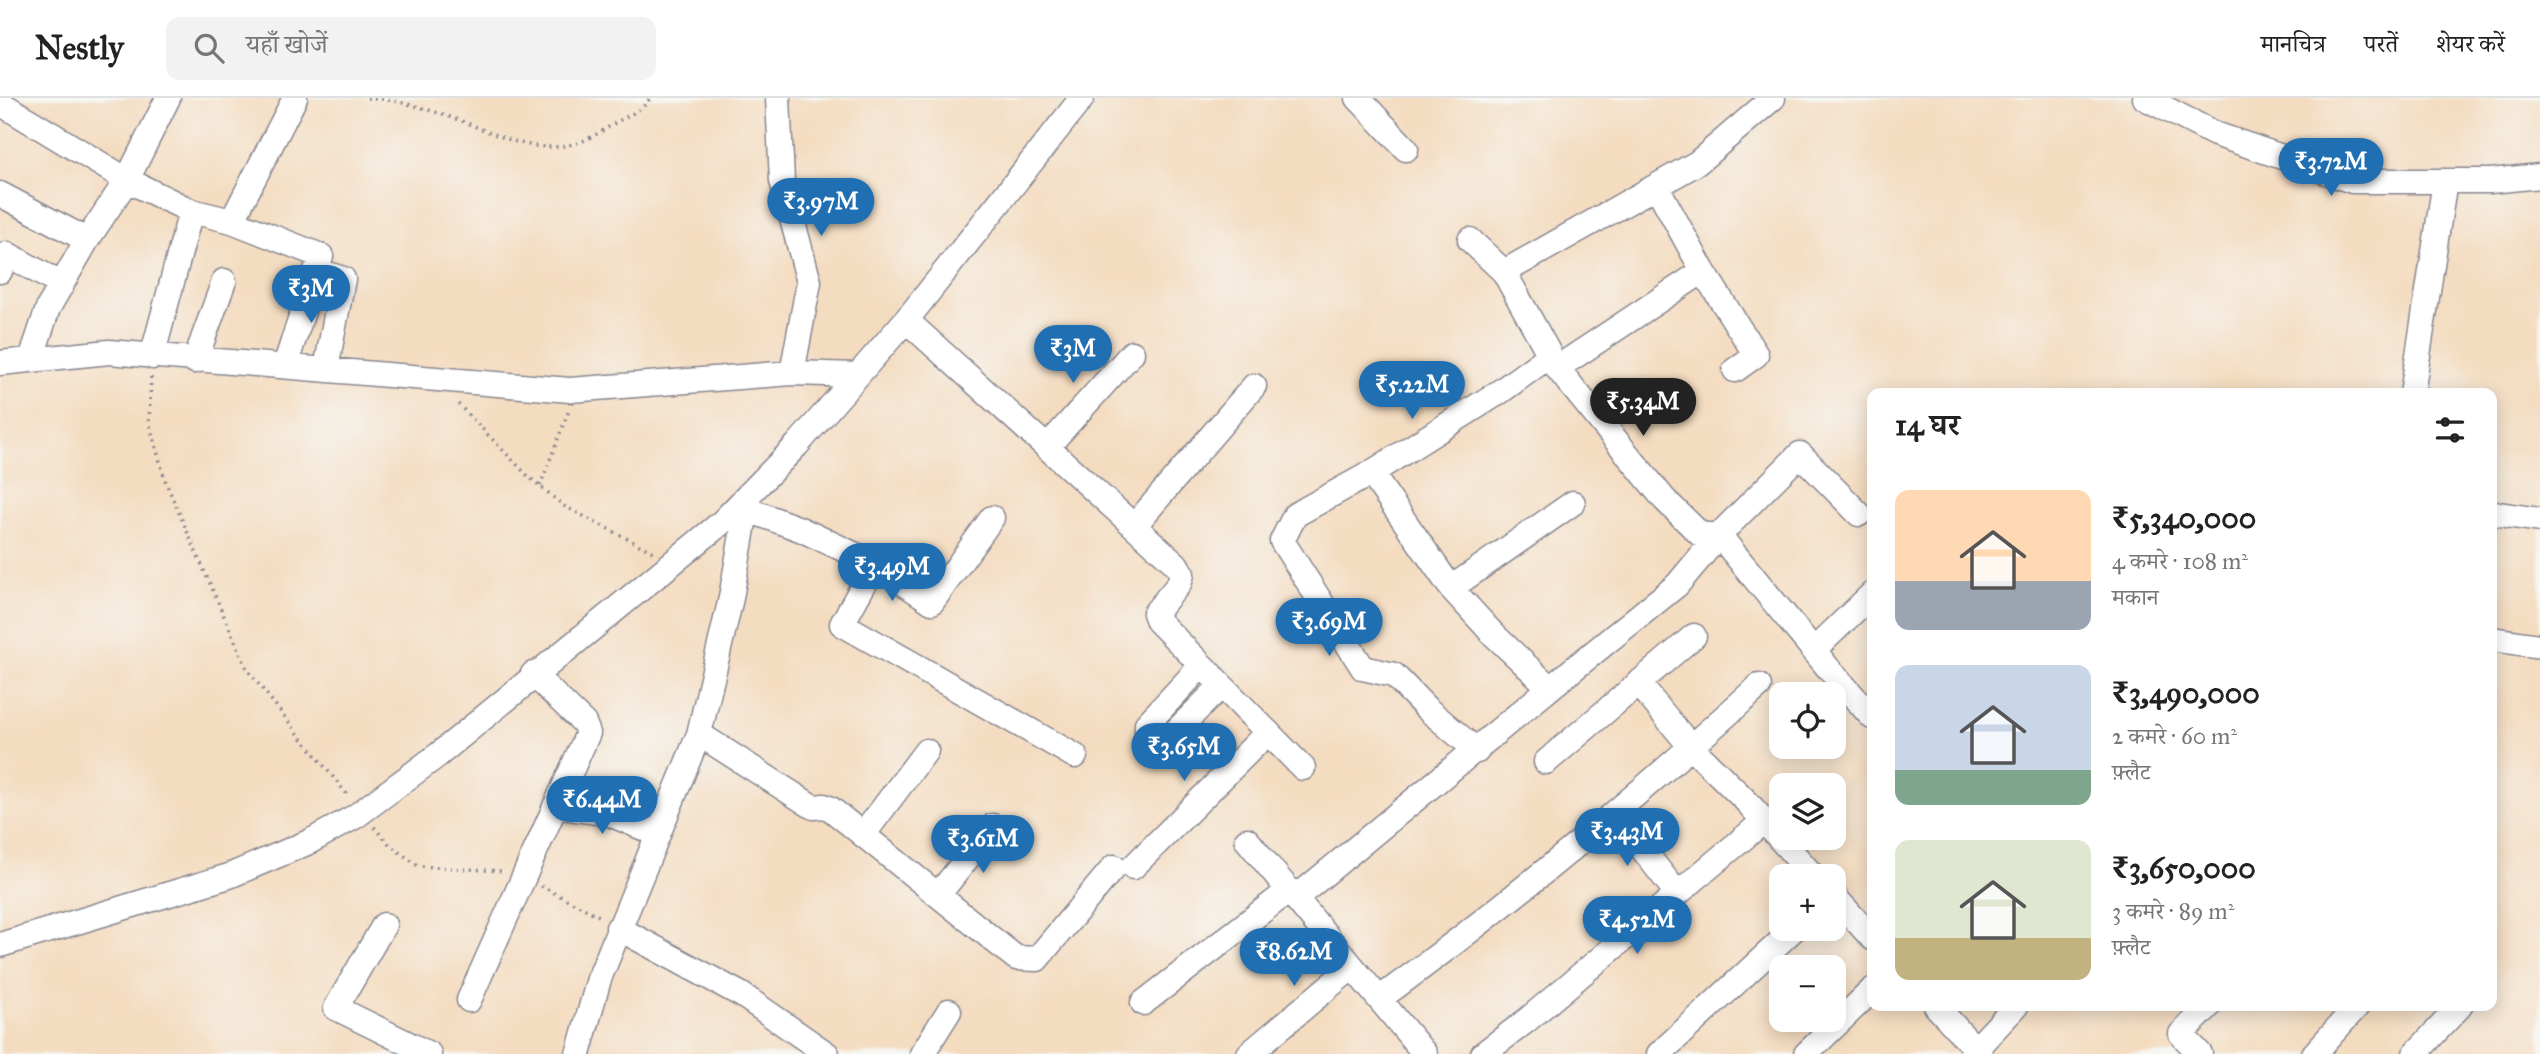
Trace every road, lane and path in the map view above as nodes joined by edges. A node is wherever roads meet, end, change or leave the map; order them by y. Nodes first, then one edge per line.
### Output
1 (167, 98) edge
2 (295, 98) edge
3 (368, 98) edge
4 (650, 98) edge
5 (778, 98) edge
6 (1082, 98) edge
7 (1358, 98) edge
8 (1773, 98) edge
9 (2145, 98) edge
10 (0, 103) edge
11 (1406, 149) dead end
12 (2540, 176) edge
13 (127, 180) junction
14 (2445, 181) junction
15 (1657, 187) junction
16 (0, 194) edge
17 (191, 211) junction
18 (232, 221) junction
19 (87, 240) junction
20 (1470, 240) dead end
21 (316, 270) junction
22 (0, 271) edge
23 (1703, 271) junction
24 (1504, 272) junction
25 (223, 281) dead end
26 (62, 285) junction
27 (906, 320) junction
28 (1132, 353) dead end
29 (152, 357) junction
30 (31, 359) junction
31 (195, 361) junction
32 (1553, 362) junction
33 (0, 363) edge
34 (285, 366) junction
35 (326, 369) junction
36 (1735, 370) dead end
37 (792, 373) junction
38 (858, 375) junction
39 (438, 381) junction
40 (1254, 386) dead end
41 (2413, 388) edge
42 (577, 390) junction
43 (1047, 447) junction
44 (1371, 473) junction
45 (540, 486) junction
46 (747, 502) junction
47 (1573, 503) dead end
48 (1859, 514) dead end
49 (2497, 514) edge
50 (992, 518) dead end
51 (2540, 520) edge
52 (1135, 525) junction
53 (1719, 535) junction
54 (672, 561) junction
55 (875, 564) junction
56 (1451, 587) junction
57 (1867, 599) edge
58 (1693, 636) dead end
59 (2497, 640) edge
60 (2540, 646) edge
61 (1814, 650) junction
62 (1201, 666) junction
63 (533, 674) junction
64 (1638, 684) junction
65 (1222, 686) junction
66 (1759, 686) dead end
67 (1550, 688) junction
68 (1867, 711) edge
69 (1268, 732) junction
70 (699, 734) junction
71 (1691, 747) junction
72 (926, 751) dead end
73 (1477, 751) junction
74 (1075, 755) dead end
75 (1546, 762) dead end
76 (1303, 768) dead end
77 (555, 806) junction
78 (360, 813) junction
79 (1615, 814) junction
80 (1764, 821) junction
81 (993, 826) dead end
82 (657, 834) junction
83 (863, 835) junction
84 (1247, 840) dead end
85 (1802, 864) edge
86 (523, 878) junction
87 (1287, 892) junction
88 (1676, 892) junction
89 (938, 895) junction
90 (1846, 910) edge
91 (384, 925) dead end
92 (618, 928) junction
93 (1867, 932) edge
94 (1781, 941) edge
95 (0, 945) edge
96 (1352, 967) junction
97 (1867, 995) edge
98 (1379, 999) junction
99 (469, 1000) dead end
100 (1143, 1003) dead end
101 (949, 1011) dead end
102 (1940, 1011) edge
103 (2012, 1011) edge
104 (2204, 1011) edge
105 (2353, 1011) edge
106 (2455, 1011) edge
107 (1975, 1052) edge
108 (429, 1054) edge
109 (578, 1054) edge
110 (827, 1054) edge
111 (922, 1054) edge
112 (1249, 1054) edge
113 (1425, 1054) edge
114 (1483, 1054) edge
115 (1659, 1054) edge
116 (1806, 1054) edge
117 (2200, 1054) edge
118 (2314, 1054) edge
119 (2415, 1054) edge

1 - 13 street
2 - 18 street
3 - 4 path
5 - 37 street
6 - 27 street
7 - 11 street
8 - 15 street
9 - 14 street
10 - 13 street
12 - 14 street
13 - 17 street
13 - 19 street
14 - 41 street
15 - 23 street
15 - 24 street
16 - 19 street
17 - 18 street
17 - 29 street
18 - 21 street
19 - 26 street
20 - 24 street
21 - 34 street
21 - 35 street
22 - 26 street
23 - 32 street
23 - 36 street
24 - 32 street
25 - 31 street
26 - 30 street
27 - 38 street
27 - 43 street
28 - 43 street
29 - 30 street
29 - 31 street
29 - 78 path
30 - 33 street
31 - 34 street
32 - 44 street
32 - 53 street
34 - 35 street
35 - 39 street
37 - 38 street
37 - 42 street
38 - 46 street
39 - 42 street
39 - 45 path
40 - 52 street
42 - 45 path
43 - 52 street
44 - 56 street
44 - 73 street
45 - 54 path
46 - 54 street
46 - 55 street
46 - 70 street
47 - 56 street
48 - 53 street
49 - 51 street
50 - 55 street
52 - 62 street
53 - 61 street
53 - 67 street
54 - 63 street
55 - 74 street
56 - 67 street
57 - 61 street
58 - 64 street
59 - 60 street
61 - 68 street
62 - 65 street
62 - 65 street
63 - 77 street
63 - 78 street
64 - 71 street
64 - 75 street
65 - 69 street
66 - 71 street
67 - 73 street
69 - 76 street
69 - 89 street
70 - 82 street
70 - 83 street
71 - 79 street
71 - 80 street
72 - 83 street
73 - 87 street
77 - 82 street
77 - 86 street
78 - 86 path
78 - 95 street
79 - 88 street
79 - 98 street
80 - 85 street
80 - 88 street
81 - 89 street
82 - 92 street
83 - 89 street
84 - 87 street
86 - 92 path
86 - 99 street
87 - 96 street
87 - 100 street
88 - 114 street
90 - 93 street
91 - 108 street
92 - 109 street
92 - 110 street
94 - 115 street
96 - 98 street
96 - 112 street
97 - 116 street
98 - 113 street
101 - 111 street
102 - 107 street
103 - 107 street
104 - 117 street
105 - 118 street
106 - 119 street

